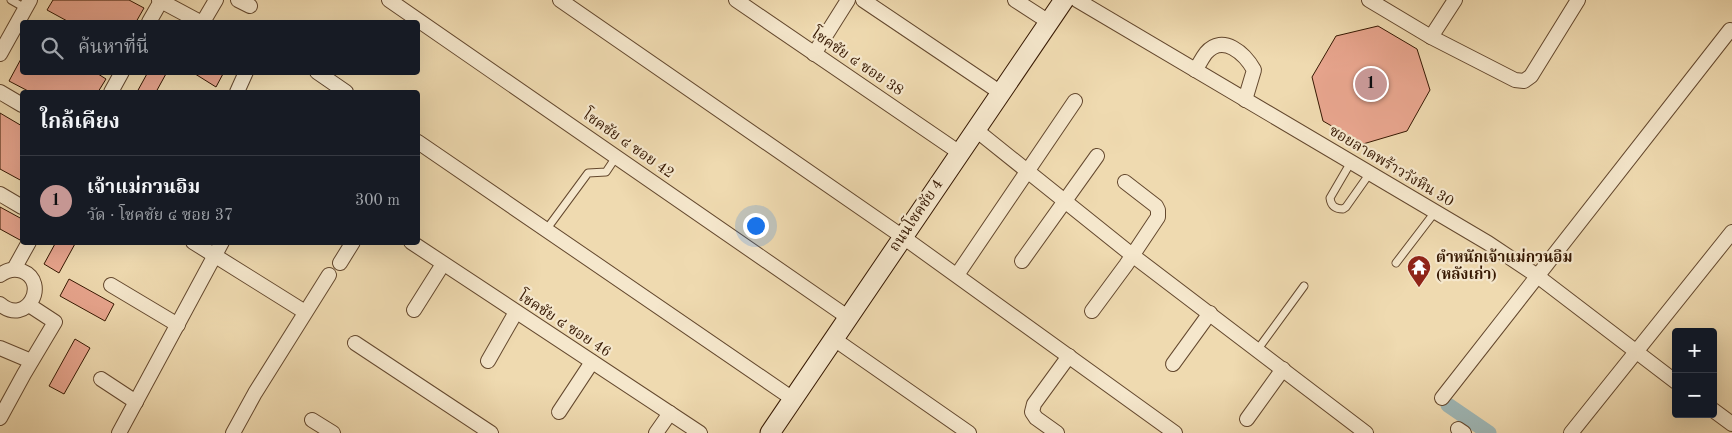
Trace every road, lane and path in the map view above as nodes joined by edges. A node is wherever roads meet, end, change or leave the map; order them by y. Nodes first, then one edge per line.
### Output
1 (11, 0) edge
2 (160, 0) edge
3 (216, 0) edge
4 (389, 0) edge
5 (560, 0) edge
6 (736, 0) edge
7 (848, 0) edge
8 (863, 0) edge
9 (1015, 0) edge
10 (1064, 0) edge
11 (1077, 0) edge
12 (1369, 0) edge
13 (1454, 0) edge
14 (1578, 0) edge
15 (27, 4) edge
16 (150, 20) edge
17 (197, 20) edge
18 (202, 20) edge
19 (418, 20) edge
20 (420, 21) edge
21 (1049, 22) junction
22 (1730, 30) dead end
23 (1431, 37) junction
24 (0, 54) edge
25 (814, 54) junction
26 (1195, 70) junction
27 (118, 75) edge
28 (245, 75) edge
29 (321, 75) edge
30 (112, 90) edge
31 (238, 90) edge
32 (343, 90) edge
33 (0, 92) edge
34 (1001, 93) junction
35 (1245, 100) junction
36 (1075, 101) dead end
37 (20, 105) edge
38 (976, 130) junction
39 (420, 143) edge
40 (960, 153) junction
41 (1097, 156) dead end
42 (616, 157) junction
43 (1351, 162) junction
44 (1029, 172) junction
45 (1370, 173) junction
46 (1125, 182) dead end
47 (0, 194) edge
48 (1065, 200) junction
49 (20, 206) edge
50 (1435, 212) junction
51 (546, 230) junction
52 (1732, 232) edge
53 (903, 237) junction
54 (27, 245) edge
55 (199, 245) edge
56 (220, 245) edge
57 (351, 245) edge
58 (415, 245) edge
59 (215, 255) junction
60 (1132, 255) junction
61 (1022, 261) dead end
62 (340, 263) dead end
63 (1396, 263) dead end
64 (443, 264) junction
65 (14, 269) junction
66 (330, 275) dead end
67 (1536, 275) junction
68 (0, 276) edge
69 (957, 276) junction
70 (112, 285) dead end
71 (1304, 286) dead end
72 (0, 304) edge
73 (29, 305) junction
74 (414, 310) dead end
75 (1092, 311) dead end
76 (305, 312) junction
77 (516, 312) junction
78 (1210, 313) junction
79 (848, 318) junction
80 (178, 325) junction
81 (834, 339) junction
82 (355, 343) dead end
83 (0, 348) edge
84 (1258, 349) junction
85 (1636, 352) junction
86 (1068, 356) junction
87 (31, 361) junction
88 (488, 361) dead end
89 (592, 362) junction
90 (1173, 364) dead end
91 (1283, 369) junction
92 (101, 379) dead end
93 (1672, 379) edge
94 (1442, 398) dead end
95 (793, 399) junction
96 (136, 402) junction
97 (559, 412) dead end
98 (670, 413) junction
99 (1717, 413) edge
100 (0, 418) edge
101 (1247, 419) dead end
102 (312, 420) dead end
103 (1732, 424) edge
104 (1360, 432) edge
105 (119, 433) edge
106 (233, 433) edge
107 (333, 433) edge
108 (491, 433) edge
109 (656, 433) edge
110 (700, 433) edge
111 (770, 433) edge
112 (970, 433) edge
113 (1057, 433) edge
114 (1175, 433) edge
115 (1571, 433) edge

1 - 15 lane
2 - 16 street
2 - 17 street
3 - 18 street
4 - 19 street, โชคชัย ๔ ซอย 42
5 - 53 street
6 - 25 street, โชคชัย ๔ ซอย 38
7 - 25 street
8 - 34 street
9 - 21 street
10 - 21 street, ถนนโชคชัย 4
11 - 26 street, ซอยลาดพร้าววังหิน 30
12 - 23 street
13 - 23 street
14 - 23 street
15 - 24 street
20 - 42 street, โชคชัย ๔ ซอย 42
21 - 34 street, ถนนโชคชัย 4
22 - 67 street
25 - 40 street, โชคชัย ๔ ซอย 38
26 - 35 street, ซอยลาดพร้าววังหิน 30
26 - 35 street
27 - 30 street
28 - 31 street
29 - 32 street
33 - 37 street
34 - 38 street, ถนนโชคชัย 4
35 - 43 street, ซอยลาดพร้าววังหิน 30
36 - 44 street
38 - 40 street, ถนนโชคชัย 4
38 - 44 street
39 - 51 street
40 - 53 street, ถนนโชคชัย 4
41 - 48 street
42 - 51 lane
42 - 79 street, โชคชัย ๔ ซอย 42
43 - 45 street, ซอยลาดพร้าววังหิน 30
43 - 45 lane
44 - 48 street
44 - 69 street
45 - 50 street, ซอยลาดพร้าววังหิน 30
46 - 60 street
47 - 49 street
48 - 60 street
48 - 61 street
50 - 63 lane
50 - 67 street, ซอยลาดพร้าววังหิน 30
51 - 95 street
52 - 85 street
53 - 69 street
53 - 79 street, ถนนโชคชัย 4
54 - 65 street
55 - 59 street
56 - 59 street
57 - 62 street
58 - 64 street, โชคชัย ๔ ซอย 46
59 - 76 street
59 - 80 street
60 - 75 street
60 - 78 street
64 - 74 street
64 - 77 street, โชคชัย ๔ ซอย 46
65 - 68 street
65 - 73 street
66 - 76 street
67 - 85 street, ซอยลาดพร้าววังหิน 30
67 - 94 street
69 - 86 street
70 - 80 street
71 - 84 lane
72 - 73 street
73 - 87 street
76 - 106 street
77 - 88 street
77 - 89 street, โชคชัย ๔ ซอย 46
78 - 84 street
78 - 90 street
79 - 81 street, ถนนโชคชัย 4
80 - 96 street
81 - 95 street, ถนนโชคชัย 4
81 - 112 street
82 - 108 street
83 - 87 street
84 - 91 street
85 - 93 street, ซอยลาดพร้าววังหิน 30
85 - 115 street
86 - 113 street
86 - 114 street
87 - 100 street
89 - 97 street
89 - 98 street, โชคชัย ๔ ซอย 46
91 - 101 street
91 - 104 street
92 - 96 street
95 - 111 street, ถนนโชคชัย 4
96 - 105 street
98 - 109 street
98 - 110 street, โชคชัย ๔ ซอย 46
99 - 103 street
102 - 107 street

